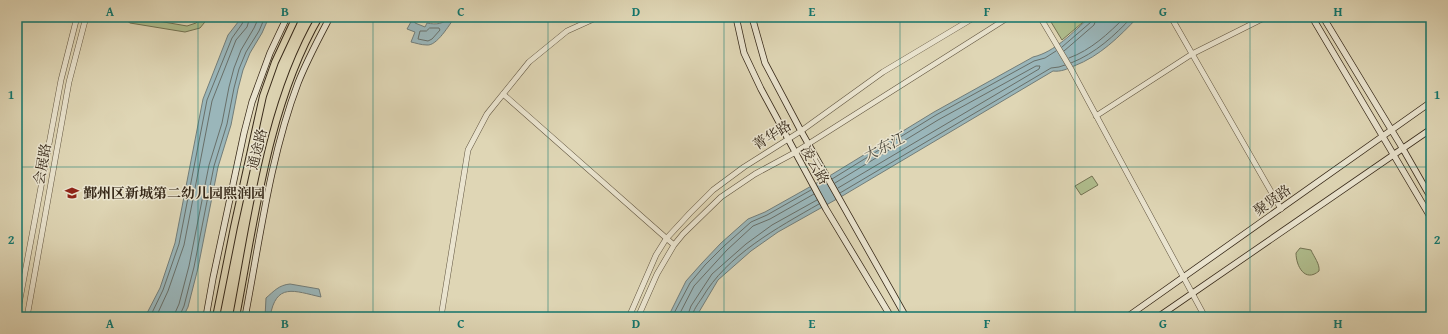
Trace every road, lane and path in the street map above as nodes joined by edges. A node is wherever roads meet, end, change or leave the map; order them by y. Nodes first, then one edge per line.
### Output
1 (77, 17) edge
2 (86, 17) edge
3 (288, 17) edge
4 (296, 17) edge
5 (319, 17) edge
6 (330, 17) edge
7 (598, 17) edge
8 (736, 17) edge
9 (752, 17) edge
10 (975, 17) edge
11 (1009, 17) edge
12 (1040, 17) edge
13 (1171, 17) edge
14 (1266, 17) edge
15 (1312, 17) edge
16 (1322, 17) edge
17 (1192, 54) junction
18 (503, 94) junction
19 (1431, 102) edge
20 (1096, 116) junction
21 (1431, 129) edge
22 (1391, 130) junction
23 (801, 131) junction
24 (1383, 136) junction
25 (787, 139) junction
26 (809, 144) junction
27 (1403, 149) junction
28 (794, 153) junction
29 (1394, 155) junction
30 (1431, 198) edge
31 (1280, 208) junction
32 (1431, 218) edge
33 (666, 239) junction
34 (674, 245) junction
35 (1184, 277) junction
36 (1192, 293) junction
37 (17, 315) edge
38 (27, 317) edge
39 (206, 317) edge
40 (216, 317) edge
41 (236, 317) edge
42 (245, 317) edge
43 (441, 317) edge
44 (629, 317) edge
45 (638, 317) edge
46 (891, 317) edge
47 (906, 317) edge
48 (1127, 317) edge
49 (1158, 317) edge
50 (1205, 317) edge

1 - 37 street, 会展路
2 - 38 street, 会展路
3 - 39 main road
4 - 40 main road, 通途路
5 - 41 main road, 通途路
6 - 42 main road
7 - 18 street
8 - 25 main road, 凌云路
9 - 23 main road, 凌云路
10 - 23 street, 菁华路
11 - 26 street
12 - 20 street
13 - 17 street
14 - 17 street
15 - 24 main road
16 - 22 main road
17 - 20 street
17 - 31 street
18 - 33 street
18 - 43 street
19 - 22 main road, 聚贤路
20 - 35 street
21 - 27 main road
22 - 24 main road, 聚贤路
22 - 27 main road
23 - 25 street, 菁华路
23 - 26 main road, 凌云路
24 - 29 main road
24 - 31 main road, 聚贤路
25 - 28 main road, 凌云路
25 - 33 street, 菁华路
26 - 28 street
26 - 47 main road, 凌云路
27 - 29 main road
27 - 30 main road
28 - 34 street
28 - 46 main road, 凌云路
29 - 32 main road
29 - 36 main road
31 - 35 main road, 聚贤路
33 - 34 street
33 - 44 street, 菁华路
34 - 45 street
35 - 36 street
35 - 48 main road, 聚贤路
36 - 49 main road
36 - 50 street

